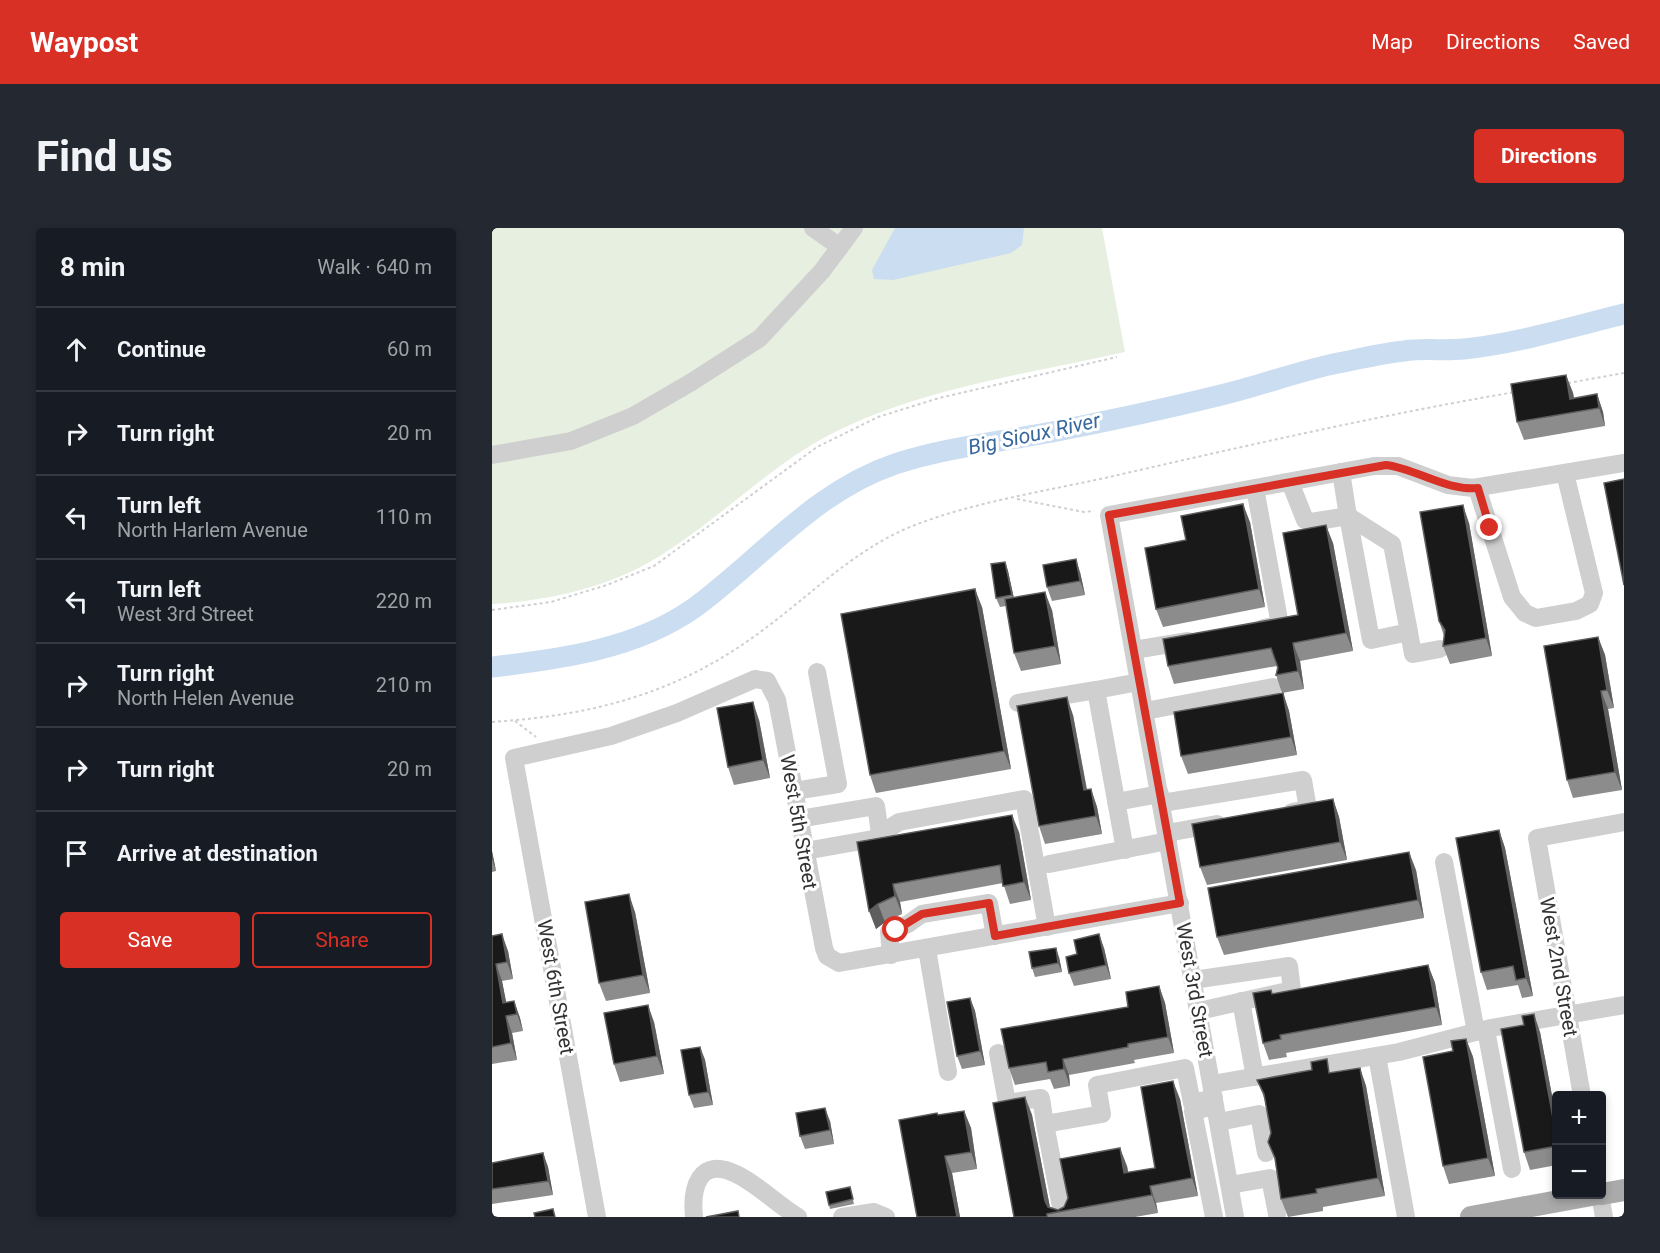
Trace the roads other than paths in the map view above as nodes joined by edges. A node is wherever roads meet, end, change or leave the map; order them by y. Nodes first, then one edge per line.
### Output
1 (813, 228) edge
2 (854, 228) edge
3 (840, 247) junction
4 (493, 450) edge
5 (1624, 463) edge
6 (1341, 472) junction
7 (1565, 473) junction
8 (1290, 482) junction
9 (1256, 488) junction
10 (1478, 488) junction
11 (1348, 516) junction
12 (1246, 631) edge
13 (1409, 632) junction
14 (1202, 639) edge
15 (1440, 649) dead end
16 (1134, 650) junction
17 (817, 672) dead end
18 (1139, 682) junction
19 (1273, 687) dead end
20 (1096, 690) junction
21 (1018, 703) edge
22 (1145, 711) junction
23 (514, 758) joint
24 (794, 791) junction
25 (1161, 798) junction
26 (1116, 802) junction
27 (1273, 815) edge
28 (799, 819) junction
29 (1238, 821) edge
30 (1624, 822) edge
31 (880, 833) junction
32 (1168, 837) junction
33 (1125, 850) junction
34 (805, 851) junction
35 (1444, 862) dead end
36 (1049, 864) dead end
37 (1180, 903) junction
38 (1047, 927) junction
39 (995, 936) junction
40 (927, 949) junction
41 (891, 955) junction
42 (1193, 981) junction
43 (1241, 1001) junction
44 (1624, 1005) edge
45 (1199, 1011) junction
46 (1567, 1015) junction
47 (1481, 1031) junction
48 (998, 1053) dead end
49 (1377, 1056) junction
50 (948, 1072) dead end
51 (1255, 1077) junction
52 (1581, 1091) edge
53 (1215, 1103) junction
54 (1045, 1124) junction
55 (1222, 1144) junction
56 (1201, 1149) junction
57 (1266, 1153) edge
58 (1512, 1168) dead end
59 (1230, 1185) junction
60 (1624, 1190) edge
61 (1606, 1193) edge
62 (1571, 1199) edge
63 (1600, 1199) edge
64 (1277, 1214) dead end
65 (1235, 1215) edge
66 (597, 1217) edge
67 (694, 1217) edge
68 (798, 1217) edge
69 (842, 1217) edge
70 (886, 1217) edge
71 (1063, 1217) edge
72 (1214, 1217) edge
73 (1406, 1217) edge
74 (1471, 1217) edge
75 (1604, 1217) edge

1 - 3 street
2 - 3 street
3 - 4 street
5 - 7 street
6 - 8 street
6 - 10 street
6 - 11 street
7 - 10 street
7 - 10 street
8 - 9 street
8 - 11 street
9 - 12 street
9 - 16 street, West 3rd Street
11 - 13 street
11 - 13 street
13 - 15 street
14 - 16 street
16 - 18 street, West 3rd Street
17 - 24 street
18 - 20 street
18 - 22 street, West 3rd Street
19 - 22 street
20 - 21 street
20 - 26 street
22 - 25 street, West 3rd Street
23 - 24 street, West 5th Street
23 - 66 street, West 6th Street
24 - 28 street, West 5th Street
25 - 26 street
25 - 27 street
25 - 32 street, West 3rd Street
26 - 33 street
28 - 31 street
28 - 34 street, West 5th Street
29 - 32 street
30 - 46 street, West 2nd Street
31 - 34 street
31 - 38 street
32 - 33 street
32 - 37 street, West 3rd Street
33 - 36 street
34 - 41 street, West 5th Street
35 - 47 street
37 - 38 street
37 - 42 street, West 3rd Street
38 - 39 street
39 - 40 street
39 - 41 street
40 - 41 street
40 - 50 street
42 - 43 street
42 - 45 street, West 3rd Street
43 - 45 street
43 - 51 street
44 - 46 street
45 - 53 street, West 3rd Street
46 - 47 street
46 - 52 street, West 2nd Street
47 - 49 street
47 - 58 street
48 - 54 street
49 - 51 street
49 - 73 street
51 - 53 street
53 - 54 street
53 - 55 street, West 3rd Street
53 - 56 street
53 - 57 street
54 - 71 street
55 - 56 street
55 - 59 street, West 3rd Street
56 - 72 street
59 - 64 street
59 - 65 street, West 3rd Street
60 - 61 main road
62 - 74 main road
63 - 75 street
65 - 72 street
67 - 68 street
69 - 70 street

